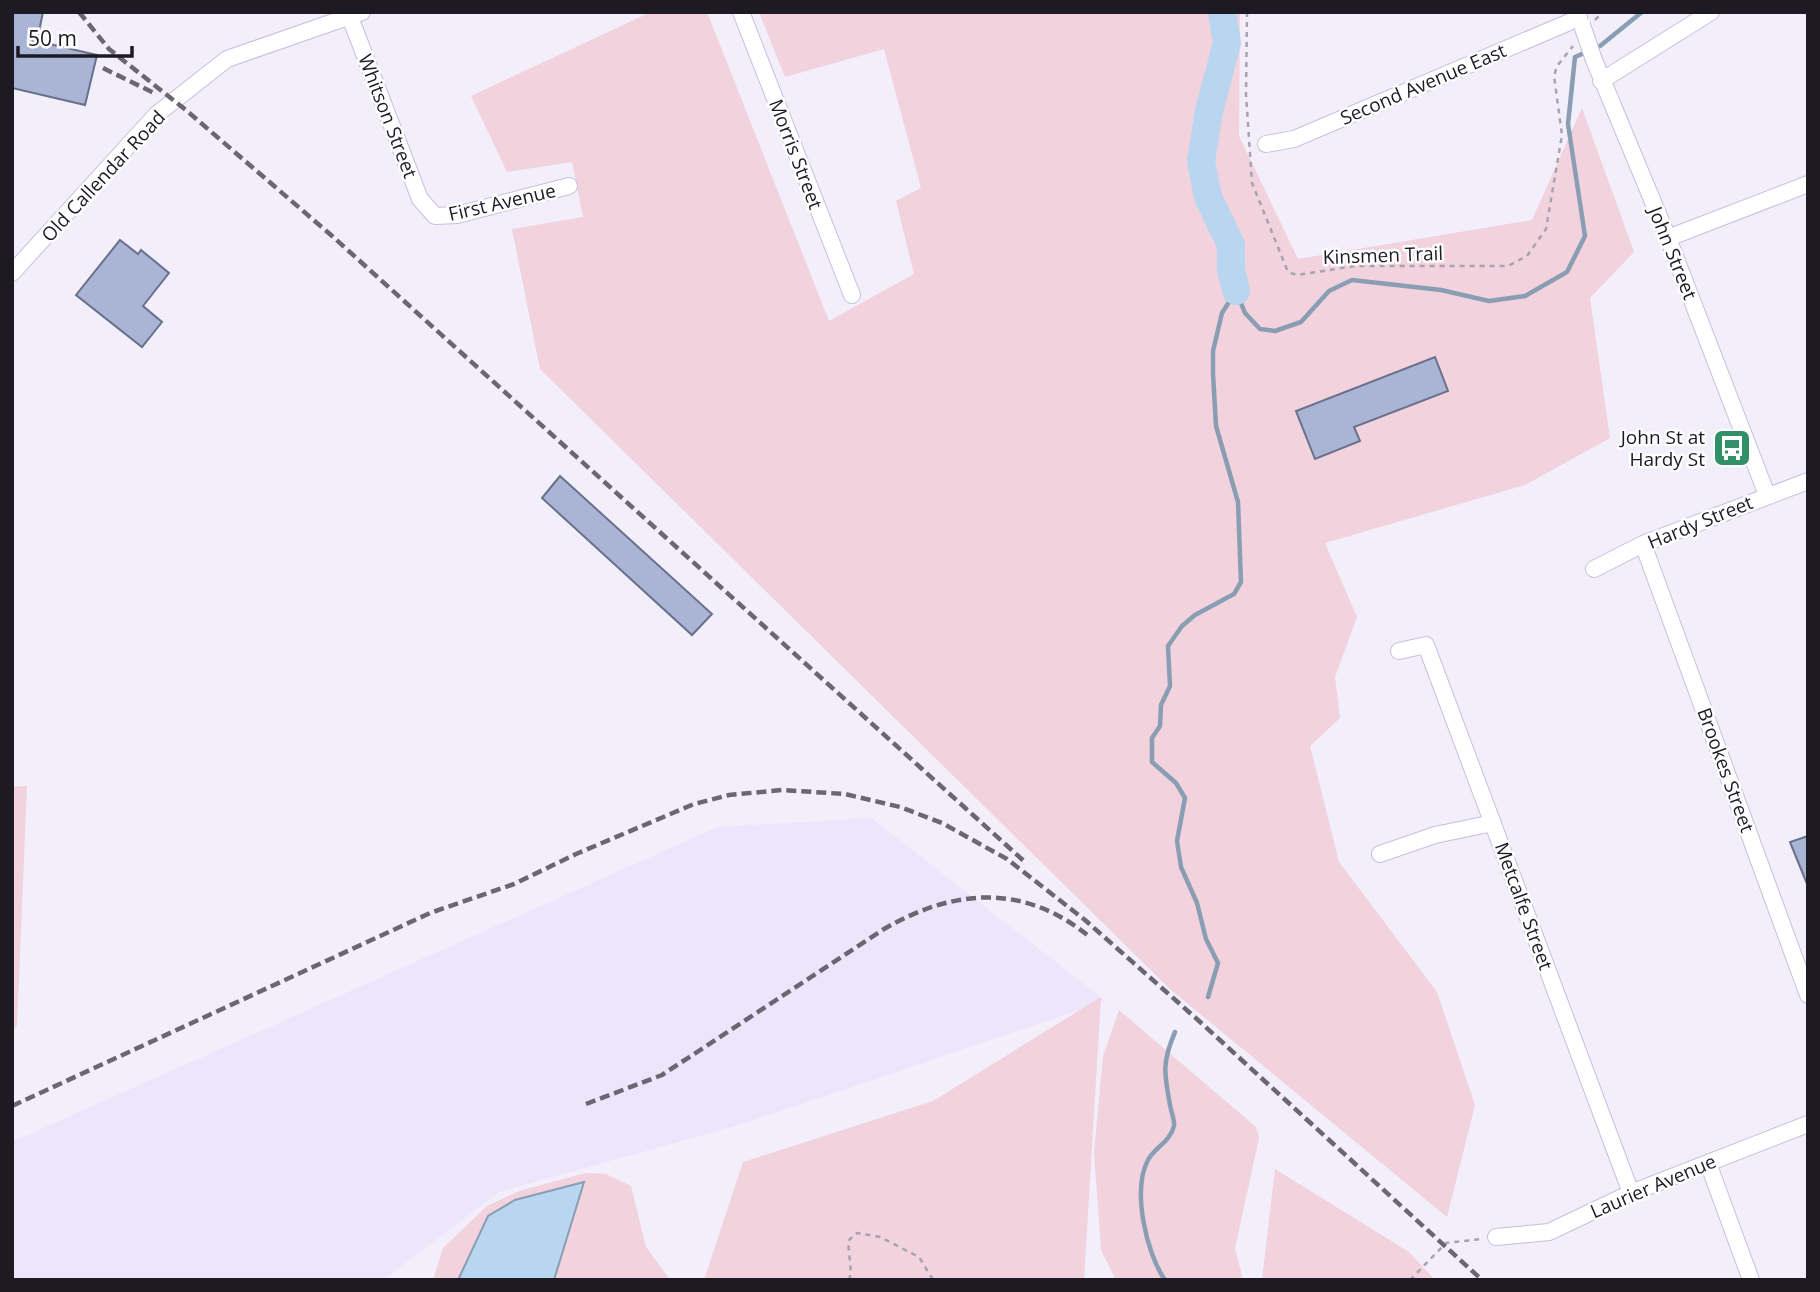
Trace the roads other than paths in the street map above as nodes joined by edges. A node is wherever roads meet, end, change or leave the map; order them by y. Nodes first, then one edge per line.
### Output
1 (741, 12) edge
2 (1711, 12) edge
3 (353, 14) edge
4 (1584, 18) edge
5 (1601, 81) junction
6 (1266, 145) dead end
7 (1808, 184) edge
8 (569, 186) dead end
9 (435, 216) joint
10 (1668, 238) junction
11 (12, 273) edge
12 (852, 295) dead end
13 (1808, 481) edge
14 (1767, 495) junction
15 (1643, 544) junction
16 (1594, 569) dead end
17 (1399, 651) dead end
18 (1493, 823) junction
19 (1380, 854) dead end
20 (1808, 995) edge
21 (1808, 1124) edge
22 (1708, 1163) junction
23 (1631, 1193) junction
24 (1496, 1237) road end
25 (1751, 1280) edge

1 - 12 street, Morris Street
2 - 5 street
3 - 9 street, Whitson Street
3 - 11 street, Old Callendar Road
4 - 5 street, John Street, bridge
4 - 6 street, Second Avenue East
5 - 10 street, John Street
7 - 10 street
8 - 9 street, First Avenue
10 - 14 street, John Street
13 - 14 street, Hardy Street
14 - 15 street, Hardy Street
15 - 16 street, Hardy Street
15 - 20 street, Brookes Street
17 - 18 street, Metcalfe Street
18 - 19 street
18 - 23 street, Metcalfe Street
21 - 22 street, Laurier Avenue
22 - 23 street, Laurier Avenue
22 - 25 street
23 - 24 street, Laurier Avenue

